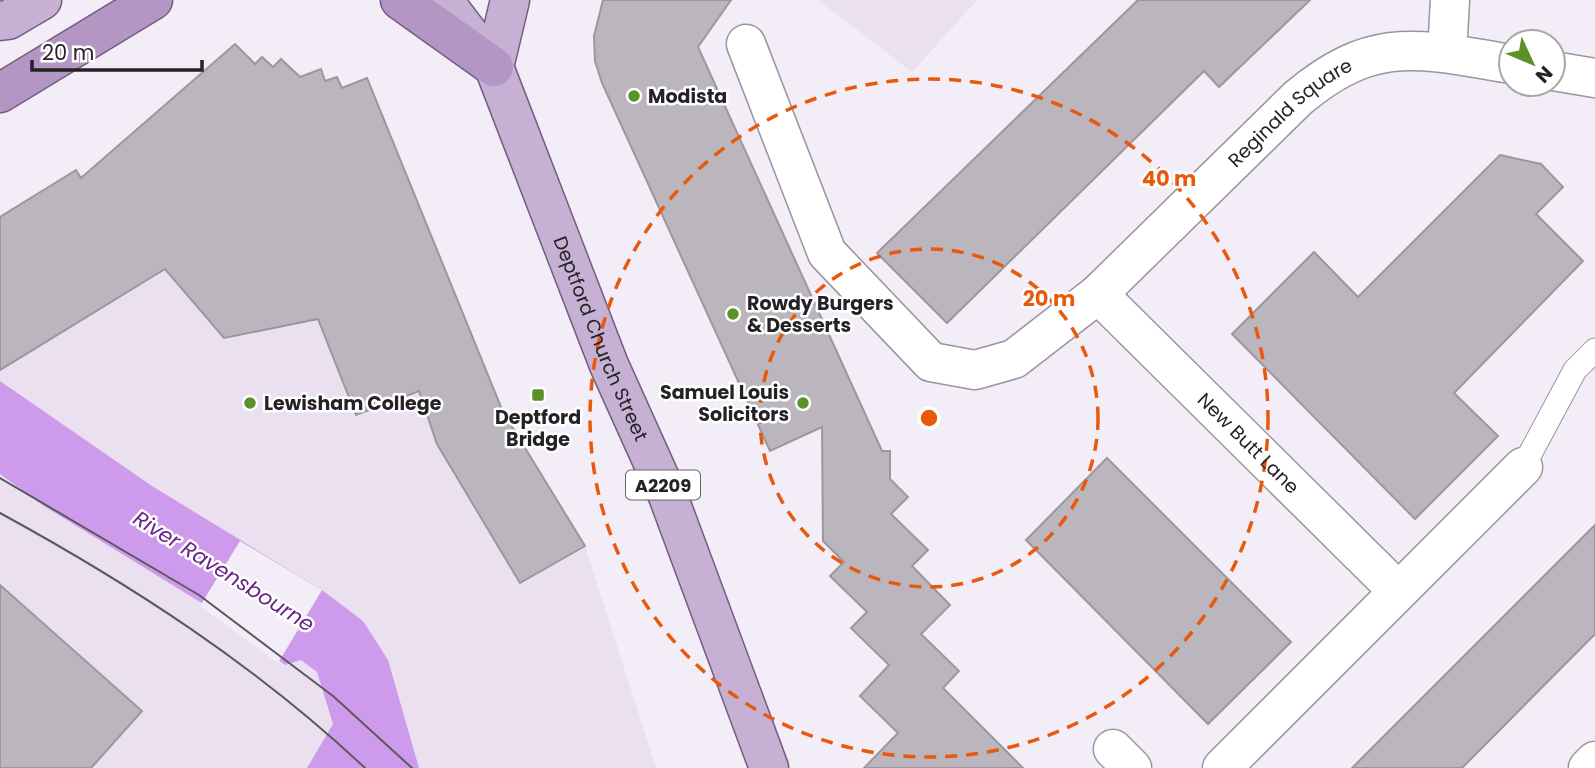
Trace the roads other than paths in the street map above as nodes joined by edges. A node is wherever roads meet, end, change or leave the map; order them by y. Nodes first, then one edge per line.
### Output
1 (42, 0) edge
2 (153, 0) edge
3 (400, 0) edge
4 (443, 0) edge
5 (510, 0) edge
6 (1450, 0) edge
7 (0, 21) edge
8 (746, 44) dead end
9 (1447, 53) junction
10 (1497, 62) edge
11 (494, 67) junction
12 (1567, 73) edge
13 (1595, 78) edge
14 (0, 93) edge
15 (1098, 294) junction
16 (1595, 350) edge
17 (1523, 467) joint
18 (1398, 591) junction
19 (1595, 761) edge
20 (769, 768) edge
21 (1222, 768) edge
22 (1588, 768) edge

1 - 7 main road
2 - 14 highway
3 - 11 highway
4 - 11 main road, Deptford Church Street / A2209
5 - 11 main road
6 - 9 street
8 - 15 street, Reginald Square
9 - 10 street, Reginald Square
9 - 15 street, Reginald Square
11 - 20 main road, Deptford Church Street / A2209
12 - 13 street
15 - 18 street, New Butt Lane
16 - 17 lane
17 - 18 street
18 - 21 street
19 - 22 street

